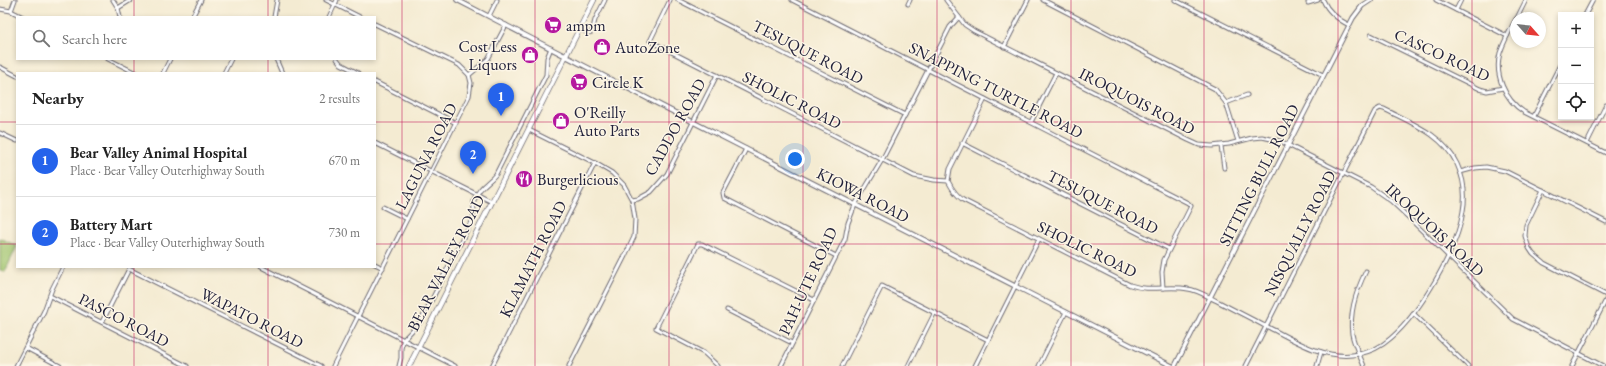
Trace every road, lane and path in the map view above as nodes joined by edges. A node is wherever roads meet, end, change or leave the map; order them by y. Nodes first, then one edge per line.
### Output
1 (15, 0) edge
2 (113, 0) edge
3 (131, 0) edge
4 (201, 0) edge
5 (277, 0) edge
6 (326, 0) edge
7 (337, 0) edge
8 (457, 0) edge
9 (497, 0) edge
10 (594, 0) edge
11 (605, 0) edge
12 (670, 0) edge
13 (678, 0) edge
14 (792, 0) edge
15 (946, 0) edge
16 (1028, 0) edge
17 (1043, 0) edge
18 (1175, 0) edge
19 (1318, 0) edge
20 (1323, 0) edge
21 (1371, 0) edge
22 (1436, 0) edge
23 (1461, 0) edge
24 (1526, 0) edge
25 (1593, 0) edge
26 (1308, 3) dead end
27 (334, 4) junction
28 (118, 8) junction
29 (0, 9) edge
30 (1456, 10) junction
31 (11, 11) junction
32 (1520, 12) edge
33 (1587, 12) edge
34 (21, 16) edge
35 (120, 16) edge
36 (193, 16) edge
37 (274, 16) edge
38 (329, 16) edge
39 (358, 16) edge
40 (489, 16) junction
41 (959, 18) junction
42 (376, 24) edge
43 (506, 24) junction
44 (1349, 25) junction
45 (579, 29) junction
46 (1510, 30) edge
47 (1371, 35) dead end
48 (1507, 36) junction
49 (1004, 47) junction
50 (551, 48) junction
51 (566, 56) junction
52 (110, 60) edge
53 (170, 60) edge
54 (230, 60) edge
55 (276, 60) edge
56 (338, 60) edge
57 (0, 67) edge
58 (1558, 68) edge
59 (929, 70) junction
60 (134, 72) edge
61 (164, 72) edge
62 (224, 72) edge
63 (282, 72) edge
64 (356, 72) edge
65 (1056, 73) junction
66 (16, 75) edge
67 (469, 75) junction
68 (717, 75) junction
69 (1323, 75) junction
70 (376, 83) edge
71 (1503, 88) junction
72 (1247, 95) dead end
73 (985, 99) junction
74 (1226, 103) junction
75 (1606, 105) edge
76 (1375, 111) joint
77 (905, 115) junction
78 (1534, 116) junction
79 (692, 122) junction
80 (1031, 122) junction
81 (456, 123) junction
82 (529, 130) junction
83 (0, 133) edge
84 (16, 141) edge
85 (1238, 141) junction
86 (376, 143) edge
87 (1587, 143) junction
88 (962, 144) junction
89 (1288, 145) junction
90 (1221, 146) junction
91 (746, 149) junction
92 (1606, 153) edge
93 (882, 160) junction
94 (595, 163) junction
95 (1224, 168) dead end
96 (432, 171) junction
97 (1460, 172) junction
98 (1344, 173) junction
99 (948, 181) junction
100 (1543, 190) junction
101 (477, 194) junction
102 (632, 200) junction
103 (492, 202) junction
104 (855, 205) junction
105 (383, 207) dead end
106 (407, 219) junction
107 (1606, 222) edge
108 (1039, 239) junction
109 (1169, 249) junction
110 (836, 256) junction
111 (1447, 256) junction
112 (376, 264) edge
113 (62, 268) edge
114 (263, 268) edge
115 (383, 268) junction
116 (1366, 271) dead end
117 (1015, 287) junction
118 (1163, 288) junction
119 (1606, 295) edge
120 (50, 296) junction
121 (1210, 298) junction
122 (814, 300) junction
123 (1606, 300) edge
124 (727, 310) dead end
125 (935, 312) junction
126 (1066, 312) junction
127 (1413, 313) junction
128 (358, 316) junction
129 (102, 322) junction
130 (1266, 326) junction
131 (404, 339) junction
132 (988, 340) junction
133 (792, 343) junction
134 (418, 347) junction
135 (26, 348) junction
136 (1321, 352) junction
137 (1359, 354) junction
138 (1578, 354) junction
139 (16, 366) edge
140 (60, 366) edge
141 (187, 366) edge
142 (321, 366) edge
143 (333, 366) edge
144 (399, 366) edge
145 (409, 366) edge
146 (455, 366) edge
147 (492, 366) edge
148 (569, 366) edge
149 (718, 366) edge
150 (781, 366) edge
151 (842, 366) edge
152 (908, 366) edge
153 (975, 366) edge
154 (1039, 366) edge
155 (1172, 366) edge
156 (1176, 366) edge
157 (1246, 366) edge
158 (1317, 366) edge
159 (1364, 366) edge
160 (1468, 366) edge
161 (1572, 366) edge
162 (1603, 366) edge

1 - 31 street
2 - 28 street
3 - 28 street
4 - 36 street
5 - 37 street
6 - 27 street
7 - 27 street
8 - 40 street, KIOWA ROAD
9 - 40 street
10 - 45 main road, BEAR VALLEY ROAD
11 - 45 street
12 - 68 street, SHOLIC ROAD
13 - 77 street, TESUQUE ROAD
14 - 59 street, SNAPPING TURTLE ROAD
15 - 41 street, IROQUOIS ROAD
16 - 49 street
17 - 74 street
18 - 69 street
19 - 26 street
20 - 44 street
21 - 44 street, SITTING BULL ROAD
22 - 30 street
23 - 30 street
24 - 32 street
25 - 33 street
27 - 38 street
27 - 39 street
28 - 35 street
29 - 31 street
30 - 48 street
31 - 34 street
40 - 43 street, KIOWA ROAD
41 - 49 street, IROQUOIS ROAD
41 - 59 street, PAH-UTE ROAD
42 - 67 street
43 - 50 street, KIOWA ROAD
43 - 67 street
44 - 69 street, SITTING BULL ROAD
45 - 51 main road, BEAR VALLEY ROAD
46 - 48 street
47 - 71 street, CASCO ROAD
48 - 71 street
49 - 65 street, IROQUOIS ROAD
50 - 51 street, KIOWA ROAD
50 - 101 street
51 - 79 street, KIOWA ROAD
51 - 82 main road, BEAR VALLEY ROAD
52 - 60 street
53 - 61 street
54 - 62 street
55 - 63 street
56 - 64 street
57 - 66 street
58 - 78 street
59 - 73 street, SNAPPING TURTLE ROAD
59 - 77 street, PAH-UTE ROAD
65 - 80 street
65 - 90 street, IROQUOIS ROAD
67 - 81 street, LAGUNA ROAD
68 - 79 street, CADDO ROAD
68 - 93 street, SHOLIC ROAD
69 - 89 street, SITTING BULL ROAD
70 - 81 street
71 - 78 street
72 - 74 street
73 - 80 street, SNAPPING TURTLE ROAD
73 - 88 street
74 - 85 street
75 - 87 street
76 - 97 street, SHOLIC ROAD
76 - 98 street, NISQUALLY ROAD
77 - 93 street, PAH-UTE ROAD
78 - 87 street
79 - 91 street, KIOWA ROAD
79 - 102 street, CADDO ROAD
80 - 109 street, SNAPPING TURTLE ROAD
81 - 96 street, LAGUNA ROAD
82 - 94 street
82 - 103 main road, BEAR VALLEY ROAD
83 - 84 street
85 - 89 street, IROQUOIS ROAD
85 - 90 street, IROQUOIS ROAD
86 - 96 street
87 - 92 street
88 - 99 street
88 - 109 street, TESUQUE ROAD
89 - 98 street, IROQUOIS ROAD
89 - 121 street, SITTING BULL ROAD
90 - 95 street
91 - 104 street, KIOWA ROAD
91 - 110 street
93 - 99 street, SHOLIC ROAD
93 - 104 street, PAH-UTE ROAD
94 - 102 street
94 - 147 street, KLAMATH ROAD
96 - 101 street
96 - 106 street, LAGUNA ROAD
97 - 100 street
97 - 111 street, SHOLIC ROAD
98 - 111 street, IROQUOIS ROAD
98 - 130 street, NISQUALLY ROAD
99 - 108 street, SHOLIC ROAD
100 - 107 street
100 - 119 street
101 - 103 street
101 - 131 street
102 - 148 street
103 - 134 main road, BEAR VALLEY ROAD
104 - 110 street, PAH-UTE ROAD
104 - 117 street, KIOWA ROAD
105 - 106 street
106 - 115 street, LAGUNA ROAD
108 - 117 street
108 - 118 street, SHOLIC ROAD
109 - 118 street
110 - 122 street, PAH-UTE ROAD
111 - 127 street, SHOLIC ROAD
111 - 138 street, IROQUOIS ROAD
112 - 115 street
113 - 120 street
114 - 128 street
115 - 128 street, LAGUNA ROAD
116 - 137 street
117 - 126 street, KIOWA ROAD
117 - 132 street
118 - 121 street, SHOLIC ROAD
120 - 129 street, PASCO ROAD
120 - 135 street
121 - 130 street, SHOLIC ROAD
121 - 156 street, SITTING BULL ROAD
122 - 133 street, PAH-UTE ROAD
122 - 149 street
123 - 138 street
124 - 133 street
125 - 132 street
125 - 151 street
125 - 152 street
126 - 154 street
126 - 155 street, KIOWA ROAD
127 - 137 street, SHOLIC ROAD
127 - 160 street
128 - 131 street
128 - 143 street, LAGUNA ROAD
129 - 141 street, PASCO ROAD
129 - 142 street, WAPATO ROAD
130 - 136 street, SHOLIC ROAD
130 - 157 street, NISQUALLY ROAD
131 - 134 street
131 - 144 street
132 - 153 street
133 - 150 street, PAH-UTE ROAD
134 - 145 main road, BEAR VALLEY ROAD
134 - 146 street
135 - 139 street
135 - 140 street
136 - 137 street, SHOLIC ROAD
136 - 158 street
137 - 159 street
138 - 161 street
138 - 162 street, IROQUOIS ROAD

